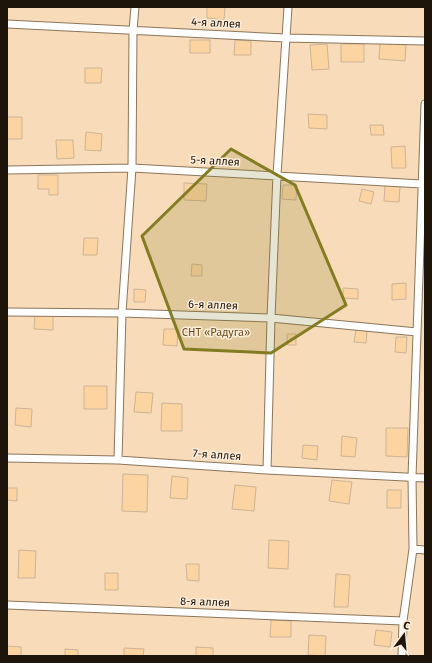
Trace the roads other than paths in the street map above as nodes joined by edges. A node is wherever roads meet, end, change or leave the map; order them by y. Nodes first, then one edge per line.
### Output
1 (136, 7) edge
2 (288, 7) edge
3 (7, 24) edge
4 (134, 30) junction
5 (286, 38) junction
6 (425, 41) edge
7 (425, 104) edge
8 (132, 168) junction
9 (7, 170) edge
10 (277, 175) junction
11 (422, 184) junction
12 (7, 312) edge
13 (122, 313) junction
14 (271, 318) junction
15 (417, 332) junction
16 (7, 458) edge
17 (118, 460) junction
18 (267, 470) junction
19 (412, 477) junction
20 (425, 478) edge
21 (413, 549) junction
22 (425, 550) edge
23 (7, 605) edge
24 (403, 621) junction
25 (402, 656) edge

1 - 4 lane
2 - 5 lane
3 - 4 lane, 4-я аллея
4 - 5 lane, 4-я аллея
4 - 8 lane
5 - 6 lane, 4-я аллея
5 - 10 lane
7 - 11 lane
8 - 9 lane, 5-я аллея
8 - 10 lane, 5-я аллея
8 - 13 lane
10 - 11 lane, 5-я аллея
10 - 14 lane
11 - 15 lane
12 - 13 lane, 6-я аллея
13 - 14 lane, 6-я аллея
13 - 17 lane
14 - 15 lane, 6-я аллея
14 - 18 lane
15 - 19 lane
16 - 17 lane, 7-я аллея
17 - 18 lane, 7-я аллея
18 - 19 lane, 7-я аллея
19 - 20 lane, 7-я аллея
19 - 21 lane
21 - 22 lane
21 - 24 lane
23 - 24 lane, 8-я аллея
24 - 25 lane

